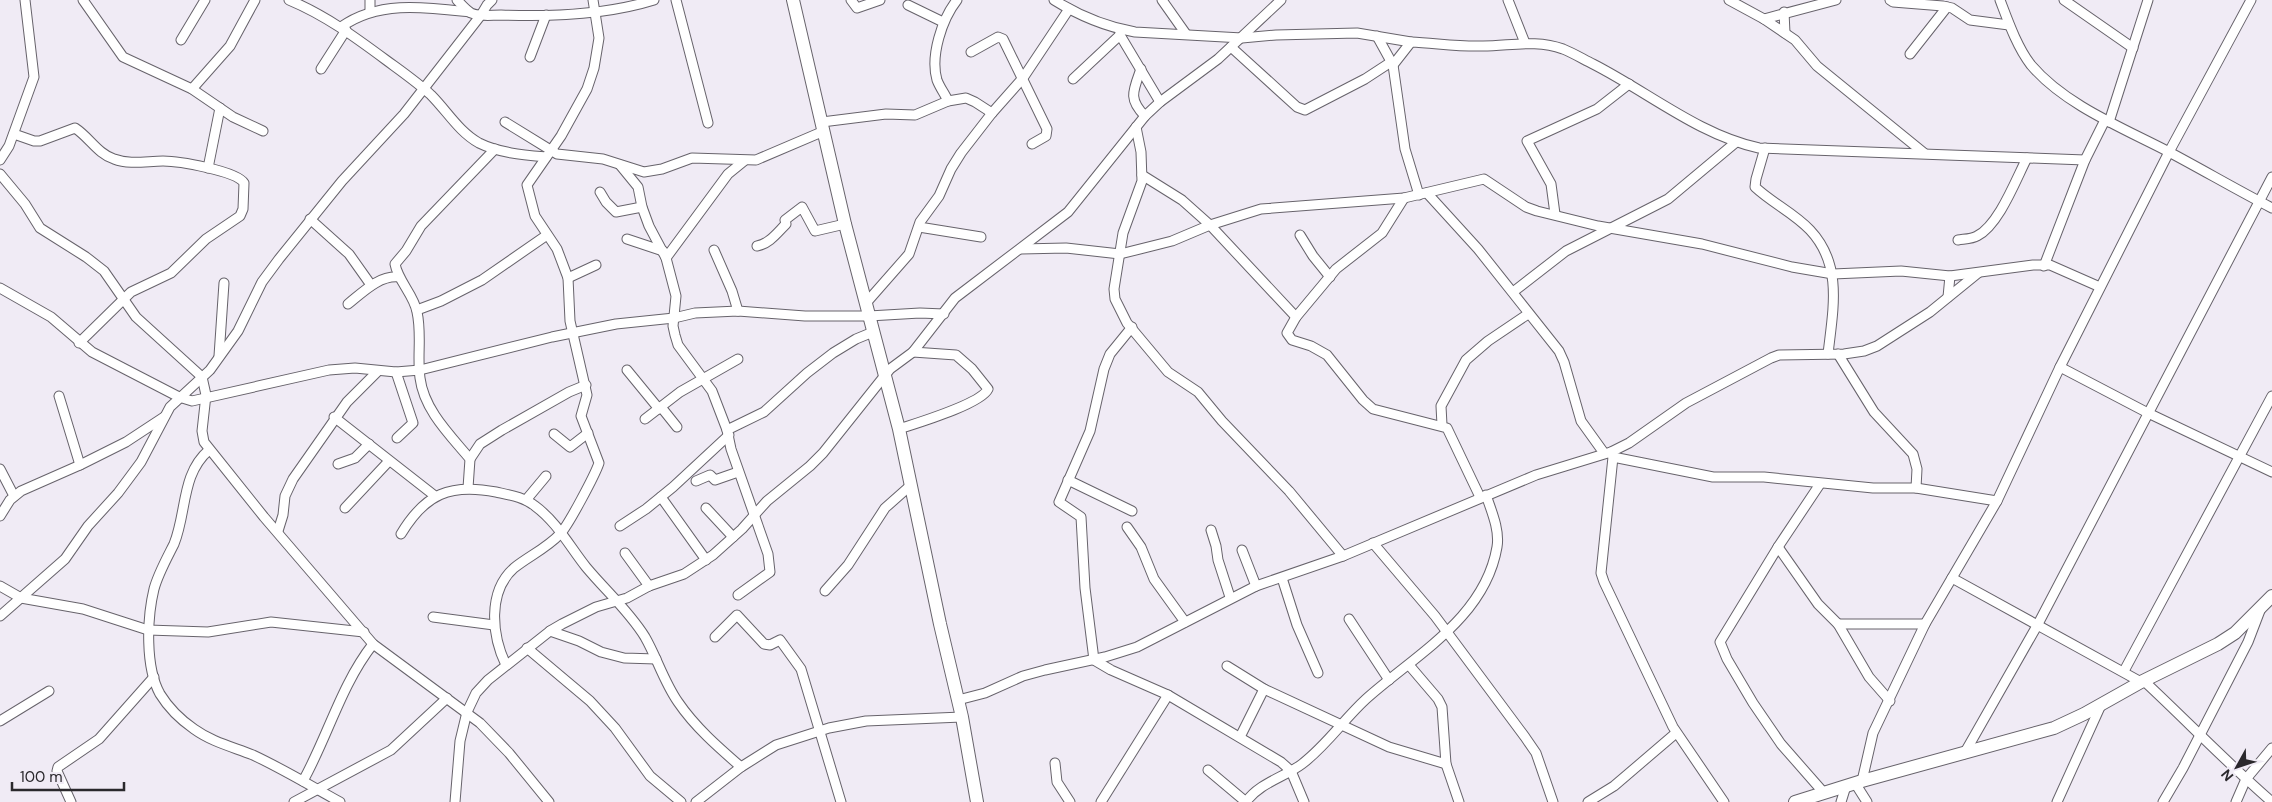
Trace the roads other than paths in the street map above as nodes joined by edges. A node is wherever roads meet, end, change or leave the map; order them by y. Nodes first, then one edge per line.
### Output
1 (25, 0) edge
2 (83, 0) edge
3 (205, 0) edge
4 (256, 0) edge
5 (289, 0) edge
6 (370, 0) edge
7 (457, 0) edge
8 (492, 0) edge
9 (593, 0) edge
10 (654, 0) edge
11 (676, 0) edge
12 (793, 0) edge
13 (851, 0) edge
14 (880, 0) edge
15 (957, 0) edge
16 (1054, 0) edge
17 (1162, 0) edge
18 (1281, 0) edge
19 (1508, 0) edge
20 (1836, 0) edge
21 (1890, 0) edge
22 (2000, 0) edge
23 (2064, 0) edge
24 (2148, 0) edge
25 (2251, 0) edge
26 (1734, 1) edge
27 (908, 5) dead end
28 (1947, 7) junction
29 (1069, 9) junction
30 (370, 11) junction
31 (469, 12) junction
32 (595, 12) junction
33 (1784, 12) junction
34 (481, 15) junction
35 (546, 16) junction
36 (1764, 19) junction
37 (943, 22) junction
38 (2009, 25) junction
39 (344, 28) junction
40 (1120, 32) junction
41 (1785, 33) junction
42 (1186, 34) junction
43 (1377, 36) junction
44 (1242, 38) junction
45 (181, 40) dead end
46 (1411, 42) junction
47 (1525, 42) junction
48 (1231, 48) junction
49 (2133, 48) junction
50 (971, 52) dead end
51 (1910, 54) dead end
52 (530, 57) dead end
53 (1392, 64) junction
54 (321, 69) dead end
55 (1141, 70) junction
56 (1023, 78) junction
57 (1073, 79) dead end
58 (1629, 84) junction
59 (424, 89) junction
60 (192, 90) junction
61 (948, 101) junction
62 (1160, 102) junction
63 (220, 108) junction
64 (992, 113) junction
65 (1146, 116) junction
66 (2107, 121) junction
67 (505, 122) dead end
68 (708, 123) dead end
69 (823, 127) junction
70 (1136, 128) junction
71 (263, 131) dead end
72 (14, 134) junction
73 (1735, 142) junction
74 (1032, 144) dead end
75 (1765, 148) junction
76 (495, 149) junction
77 (2169, 152) junction
78 (1924, 153) junction
79 (548, 154) junction
80 (2027, 158) junction
81 (0, 160) edge
82 (2086, 160) junction
83 (744, 161) junction
84 (620, 165) junction
85 (208, 168) junction
86 (0, 174) edge
87 (1142, 175) junction
88 (2272, 177) edge
89 (600, 192) dead end
90 (1423, 194) junction
91 (1404, 198) junction
92 (2259, 201) junction
93 (642, 207) junction
94 (2272, 208) edge
95 (1555, 214) junction
96 (310, 219) junction
97 (846, 224) junction
98 (1210, 225) junction
99 (919, 227) junction
100 (1608, 228) junction
101 (1300, 234) dead end
102 (547, 235) junction
103 (981, 237) dead end
104 (627, 239) dead end
105 (1958, 240) dead end
106 (757, 246) dead end
107 (1021, 249) junction
108 (714, 250) dead end
109 (664, 254) junction
110 (1120, 254) junction
111 (596, 265) dead end
112 (2044, 266) junction
113 (1978, 273) junction
114 (1833, 274) junction
115 (1950, 276) junction
116 (399, 277) junction
117 (1330, 277) junction
118 (568, 278) junction
119 (224, 283) dead end
120 (371, 285) junction
121 (0, 288) edge
122 (2100, 288) junction
123 (1513, 292) junction
124 (1948, 298) junction
125 (122, 299) junction
126 (866, 303) junction
127 (348, 304) dead end
128 (417, 310) junction
129 (738, 311) junction
130 (944, 314) junction
131 (1528, 314) junction
132 (869, 316) junction
133 (1296, 317) junction
134 (674, 318) junction
135 (1132, 327) junction
136 (873, 332) junction
137 (573, 333) junction
138 (79, 342) junction
139 (913, 352) junction
140 (1833, 354) junction
141 (219, 356) junction
142 (738, 359) dead end
143 (2060, 366) junction
144 (420, 370) junction
145 (627, 370) dead end
146 (377, 372) junction
147 (396, 372) junction
148 (202, 377) junction
149 (886, 377) junction
150 (704, 378) junction
151 (586, 386) junction
152 (59, 396) dead end
153 (2272, 396) edge
154 (179, 397) junction
155 (206, 399) junction
156 (660, 408) junction
157 (2148, 413) junction
158 (164, 417) junction
159 (334, 417) junction
160 (645, 419) dead end
161 (1442, 425) junction
162 (677, 427) dead end
163 (899, 429) junction
164 (588, 432) junction
165 (728, 432) junction
166 (554, 434) dead end
167 (397, 438) dead end
168 (369, 444) junction
169 (209, 450) junction
170 (1609, 454) junction
171 (2240, 456) junction
172 (470, 459) junction
173 (389, 461) junction
174 (338, 464) dead end
175 (80, 465) junction
176 (0, 469) edge
177 (738, 472) junction
178 (2272, 472) edge
179 (546, 476) dead end
180 (1068, 480) junction
181 (696, 481) dead end
182 (1820, 484) junction
183 (911, 485) junction
184 (468, 488) junction
185 (1916, 488) junction
186 (14, 496) junction
187 (435, 496) junction
188 (1483, 496) junction
189 (661, 497) junction
190 (526, 500) junction
191 (1998, 501) junction
192 (344, 508) dead end
193 (706, 508) dead end
194 (1132, 511) dead end
195 (755, 513) junction
196 (0, 516) edge
197 (620, 526) dead end
198 (1127, 527) dead end
199 (1211, 530) dead end
200 (278, 531) junction
201 (561, 533) junction
202 (401, 534) dead end
203 (733, 537) junction
204 (1373, 543) junction
205 (1778, 547) junction
206 (1242, 550) dead end
207 (625, 553) dead end
208 (1343, 556) junction
209 (706, 560) junction
210 (1282, 578) junction
211 (1952, 578) junction
212 (0, 586) edge
213 (649, 586) junction
214 (1256, 586) junction
215 (826, 591) dead end
216 (738, 595) dead end
217 (2272, 596) edge
218 (1230, 597) junction
219 (21, 598) junction
220 (616, 600) junction
221 (2262, 605) junction
222 (0, 616) edge
223 (433, 617) dead end
224 (1349, 619) dead end
225 (1185, 622) junction
226 (1838, 624) junction
227 (1925, 624) junction
228 (2038, 624) junction
229 (494, 625) junction
230 (148, 630) junction
231 (550, 631) junction
232 (364, 632) junction
233 (1447, 633) junction
234 (715, 637) dead end
235 (373, 644) junction
236 (527, 648) junction
237 (656, 659) junction
238 (1094, 660) junction
239 (506, 664) junction
240 (1409, 665) junction
241 (1226, 666) dead end
242 (2124, 671) junction
243 (1318, 672) dead end
244 (154, 677) junction
245 (1389, 680) junction
246 (2143, 682) junction
247 (1264, 689) junction
248 (49, 691) dead end
249 (1168, 695) junction
250 (447, 698) junction
251 (958, 700) junction
252 (1890, 701) junction
253 (2102, 705) junction
254 (467, 712) junction
255 (962, 717) junction
256 (0, 722) edge
257 (1342, 726) junction
258 (819, 732) junction
259 (1676, 733) junction
260 (2200, 733) junction
261 (1240, 737) junction
262 (2272, 748) edge
263 (1964, 754) junction
264 (1056, 763) dead end
265 (1446, 764) junction
266 (741, 767) junction
267 (1208, 770) dead end
268 (1291, 771) junction
269 (2246, 779) junction
270 (302, 781) junction
271 (1854, 783) junction
272 (318, 790) junction
273 (1824, 792) junction
274 (296, 801) edge
275 (71, 802) edge
276 (340, 802) edge
277 (456, 802) edge
278 (550, 802) edge
279 (681, 802) edge
280 (696, 802) edge
281 (840, 802) edge
282 (977, 802) edge
283 (1070, 802) edge
284 (1102, 802) edge
285 (1246, 802) edge
286 (1304, 802) edge
287 (1459, 802) edge
288 (1553, 802) edge
289 (1588, 802) edge
290 (1724, 802) edge
291 (1795, 802) edge
292 (1841, 802) edge
293 (1867, 802) edge
294 (2057, 802) edge
295 (2163, 802) edge
296 (2236, 802) edge
297 (2272, 802) edge

1 - 72 street
2 - 60 street
3 - 45 street
4 - 60 street
5 - 39 street
6 - 30 street
7 - 31 street
8 - 34 street
9 - 32 street
10 - 32 street
11 - 68 street
12 - 69 street
13 - 14 street
15 - 37 street
16 - 29 street
17 - 42 street
18 - 44 street
19 - 47 street
20 - 33 street
21 - 28 street
22 - 38 street
23 - 49 street
24 - 49 street
25 - 77 street
26 - 36 street
27 - 37 street
28 - 38 street
28 - 51 street
29 - 40 street
29 - 56 street
30 - 31 street
30 - 39 street
31 - 34 street
32 - 35 street
32 - 79 street
33 - 36 street
33 - 41 street
34 - 35 street
34 - 59 street
35 - 52 street
36 - 41 street
37 - 61 street
38 - 66 street
39 - 54 street
39 - 59 street
40 - 42 street
40 - 55 street
40 - 57 street
41 - 78 street
42 - 44 street
43 - 44 street
43 - 46 street
43 - 53 street
44 - 48 street
46 - 47 street
46 - 53 street
47 - 58 street
48 - 53 street
48 - 62 street
49 - 66 street
50 - 56 street
53 - 90 street
55 - 62 street
55 - 65 street
56 - 64 street
56 - 74 street
58 - 73 street
58 - 95 street
59 - 76 street
59 - 96 street
60 - 63 street
61 - 64 street
61 - 69 street
62 - 65 street
63 - 71 street
63 - 85 street
64 - 99 street
65 - 70 street
66 - 77 street
66 - 82 street
67 - 79 street
69 - 83 street
69 - 97 street
70 - 87 street
70 - 107 street
72 - 81 street
72 - 85 street
73 - 75 street
73 - 100 street
75 - 78 street
75 - 114 street
76 - 79 street
76 - 116 street
77 - 92 street
77 - 122 street
78 - 80 street
79 - 84 street
79 - 102 street
80 - 82 street
80 - 105 street
82 - 112 street
83 - 84 street
83 - 109 street
84 - 93 street
85 - 125 street
86 - 125 street
87 - 98 street
87 - 110 street
88 - 92 street
89 - 93 street
90 - 91 street
90 - 95 street
90 - 123 street
91 - 98 street
91 - 117 street
92 - 94 street
92 - 157 street
93 - 109 street
95 - 100 street
96 - 120 street
96 - 141 street
97 - 106 street
97 - 126 street
98 - 110 street
98 - 133 street
99 - 103 street
99 - 126 street
100 - 114 street
100 - 123 street
101 - 117 street
102 - 118 street
102 - 128 street
104 - 109 street
107 - 110 street
107 - 130 street
108 - 129 street
109 - 134 street
110 - 135 street
111 - 118 street
112 - 113 street
112 - 122 street
113 - 115 street
113 - 124 street
114 - 115 street
114 - 140 street
115 - 124 street
116 - 120 street
116 - 128 street
117 - 133 street
118 - 137 street
119 - 141 street
120 - 127 street
121 - 138 street
122 - 143 street
123 - 131 street
124 - 140 street
125 - 138 street
125 - 148 street
126 - 132 street
128 - 144 street
129 - 132 street
129 - 134 street
130 - 132 street
130 - 139 street
131 - 161 street
131 - 170 street
132 - 136 street
133 - 161 street
134 - 137 street
134 - 150 street
135 - 180 street
135 - 208 street
136 - 149 street
136 - 165 street
137 - 144 street
137 - 151 street
138 - 154 street
139 - 149 street
139 - 163 street
140 - 170 street
140 - 185 street
141 - 148 street
142 - 150 street
143 - 157 street
143 - 191 street
144 - 147 street
144 - 172 street
145 - 156 street
146 - 147 street
146 - 155 street
146 - 159 street
147 - 167 street
148 - 154 street
148 - 155 street
149 - 163 street
149 - 195 street
150 - 156 street
150 - 165 street
151 - 164 street
151 - 172 street
152 - 175 street
153 - 171 street
154 - 155 street
154 - 158 street
155 - 169 street
156 - 160 street
156 - 162 street
157 - 171 street
157 - 228 street
158 - 175 street
158 - 219 street
159 - 168 street
159 - 200 street
161 - 188 street
163 - 183 street
164 - 166 street
164 - 201 street
165 - 177 street
165 - 189 street
168 - 173 street
168 - 174 street
169 - 200 street
169 - 230 street
170 - 182 street
170 - 188 street
170 - 259 street
171 - 178 street
171 - 242 street
172 - 184 street
173 - 187 street
173 - 192 street
175 - 186 street
176 - 186 street
177 - 181 street
177 - 195 street
179 - 190 street
180 - 194 street
180 - 238 street
182 - 185 street
182 - 205 street
183 - 215 street
183 - 251 street
184 - 187 street
184 - 190 street
185 - 191 street
186 - 196 street
187 - 202 street
188 - 204 street
188 - 233 street
189 - 197 street
189 - 209 street
190 - 201 street
191 - 211 street
193 - 203 street
195 - 203 street
195 - 216 street
198 - 225 street
199 - 218 street
200 - 232 street
201 - 220 street
201 - 229 street
203 - 209 street
204 - 208 street
204 - 233 street
205 - 226 street
205 - 273 street
206 - 214 street
207 - 213 street
208 - 210 street
209 - 213 street
210 - 214 street
210 - 243 street
211 - 227 street
211 - 228 street
212 - 219 street
213 - 220 street
214 - 218 street
217 - 221 street
218 - 225 street
219 - 222 street
219 - 230 street
220 - 231 street
220 - 237 street
221 - 246 street
221 - 260 street
223 - 229 street
224 - 245 street
225 - 238 street
226 - 227 street
226 - 252 street
227 - 252 street
228 - 242 street
228 - 263 street
229 - 239 street
230 - 232 street
230 - 244 street
231 - 236 street
231 - 237 street
232 - 235 street
233 - 240 street
233 - 288 street
234 - 258 street
235 - 250 street
235 - 270 street
236 - 239 street
236 - 279 street
237 - 266 street
238 - 249 street
238 - 251 street
239 - 254 street
240 - 245 street
240 - 265 street
241 - 247 street
242 - 246 street
244 - 270 street
244 - 275 street
245 - 257 street
246 - 253 street
246 - 260 street
247 - 257 street
247 - 261 street
248 - 256 street
249 - 261 street
249 - 284 street
250 - 254 street
250 - 272 street
251 - 255 street
252 - 271 street
253 - 263 street
253 - 294 street
254 - 277 street
254 - 278 street
255 - 258 street
255 - 282 street
257 - 265 street
257 - 268 street
258 - 266 street
258 - 281 street
259 - 289 street
259 - 290 street
260 - 269 street
260 - 295 street
261 - 268 street
262 - 269 street
263 - 271 street
264 - 283 street
265 - 287 street
266 - 280 street
267 - 285 street
268 - 285 street
268 - 286 street
269 - 296 street
269 - 297 street
270 - 272 street
271 - 273 street
271 - 292 street
271 - 293 street
272 - 274 street
272 - 276 street
273 - 291 street

